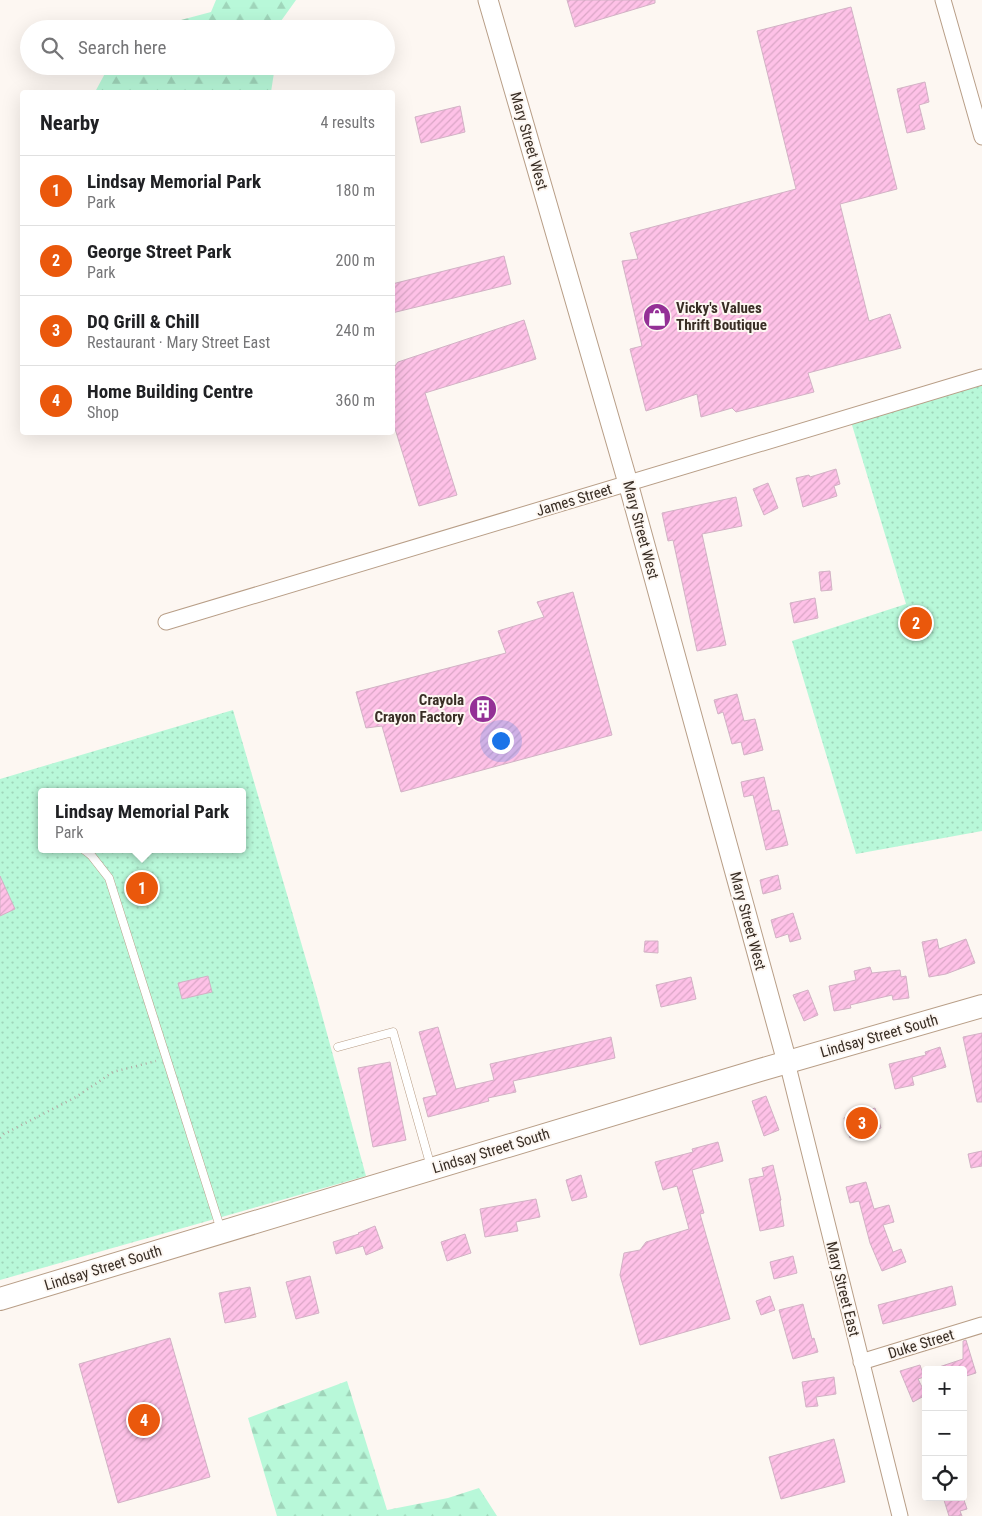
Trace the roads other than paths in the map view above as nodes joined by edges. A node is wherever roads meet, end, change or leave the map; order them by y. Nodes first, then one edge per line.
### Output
1 (488, 0) edge
2 (943, 0) edge
3 (982, 136) edge
4 (982, 377) edge
5 (628, 483) junction
6 (166, 622) dead end
7 (88, 853) edge
8 (982, 1006) edge
9 (338, 1047) dead end
10 (787, 1062) junction
11 (432, 1169) junction
12 (222, 1232) junction
13 (0, 1298) edge
14 (982, 1326) edge
15 (860, 1362) junction
16 (900, 1516) edge

1 - 5 street, Mary Street West
2 - 3 street
4 - 5 street, James Street
5 - 6 street, James Street
5 - 10 street, Mary Street West
7 - 12 lane
8 - 10 main road, Lindsay Street South
9 - 11 lane
10 - 11 main road, Lindsay Street South
10 - 15 street, Mary Street East
11 - 12 main road, Lindsay Street South
12 - 13 main road, Lindsay Street South
14 - 15 street, Duke Street
15 - 16 street, Mary Street East

